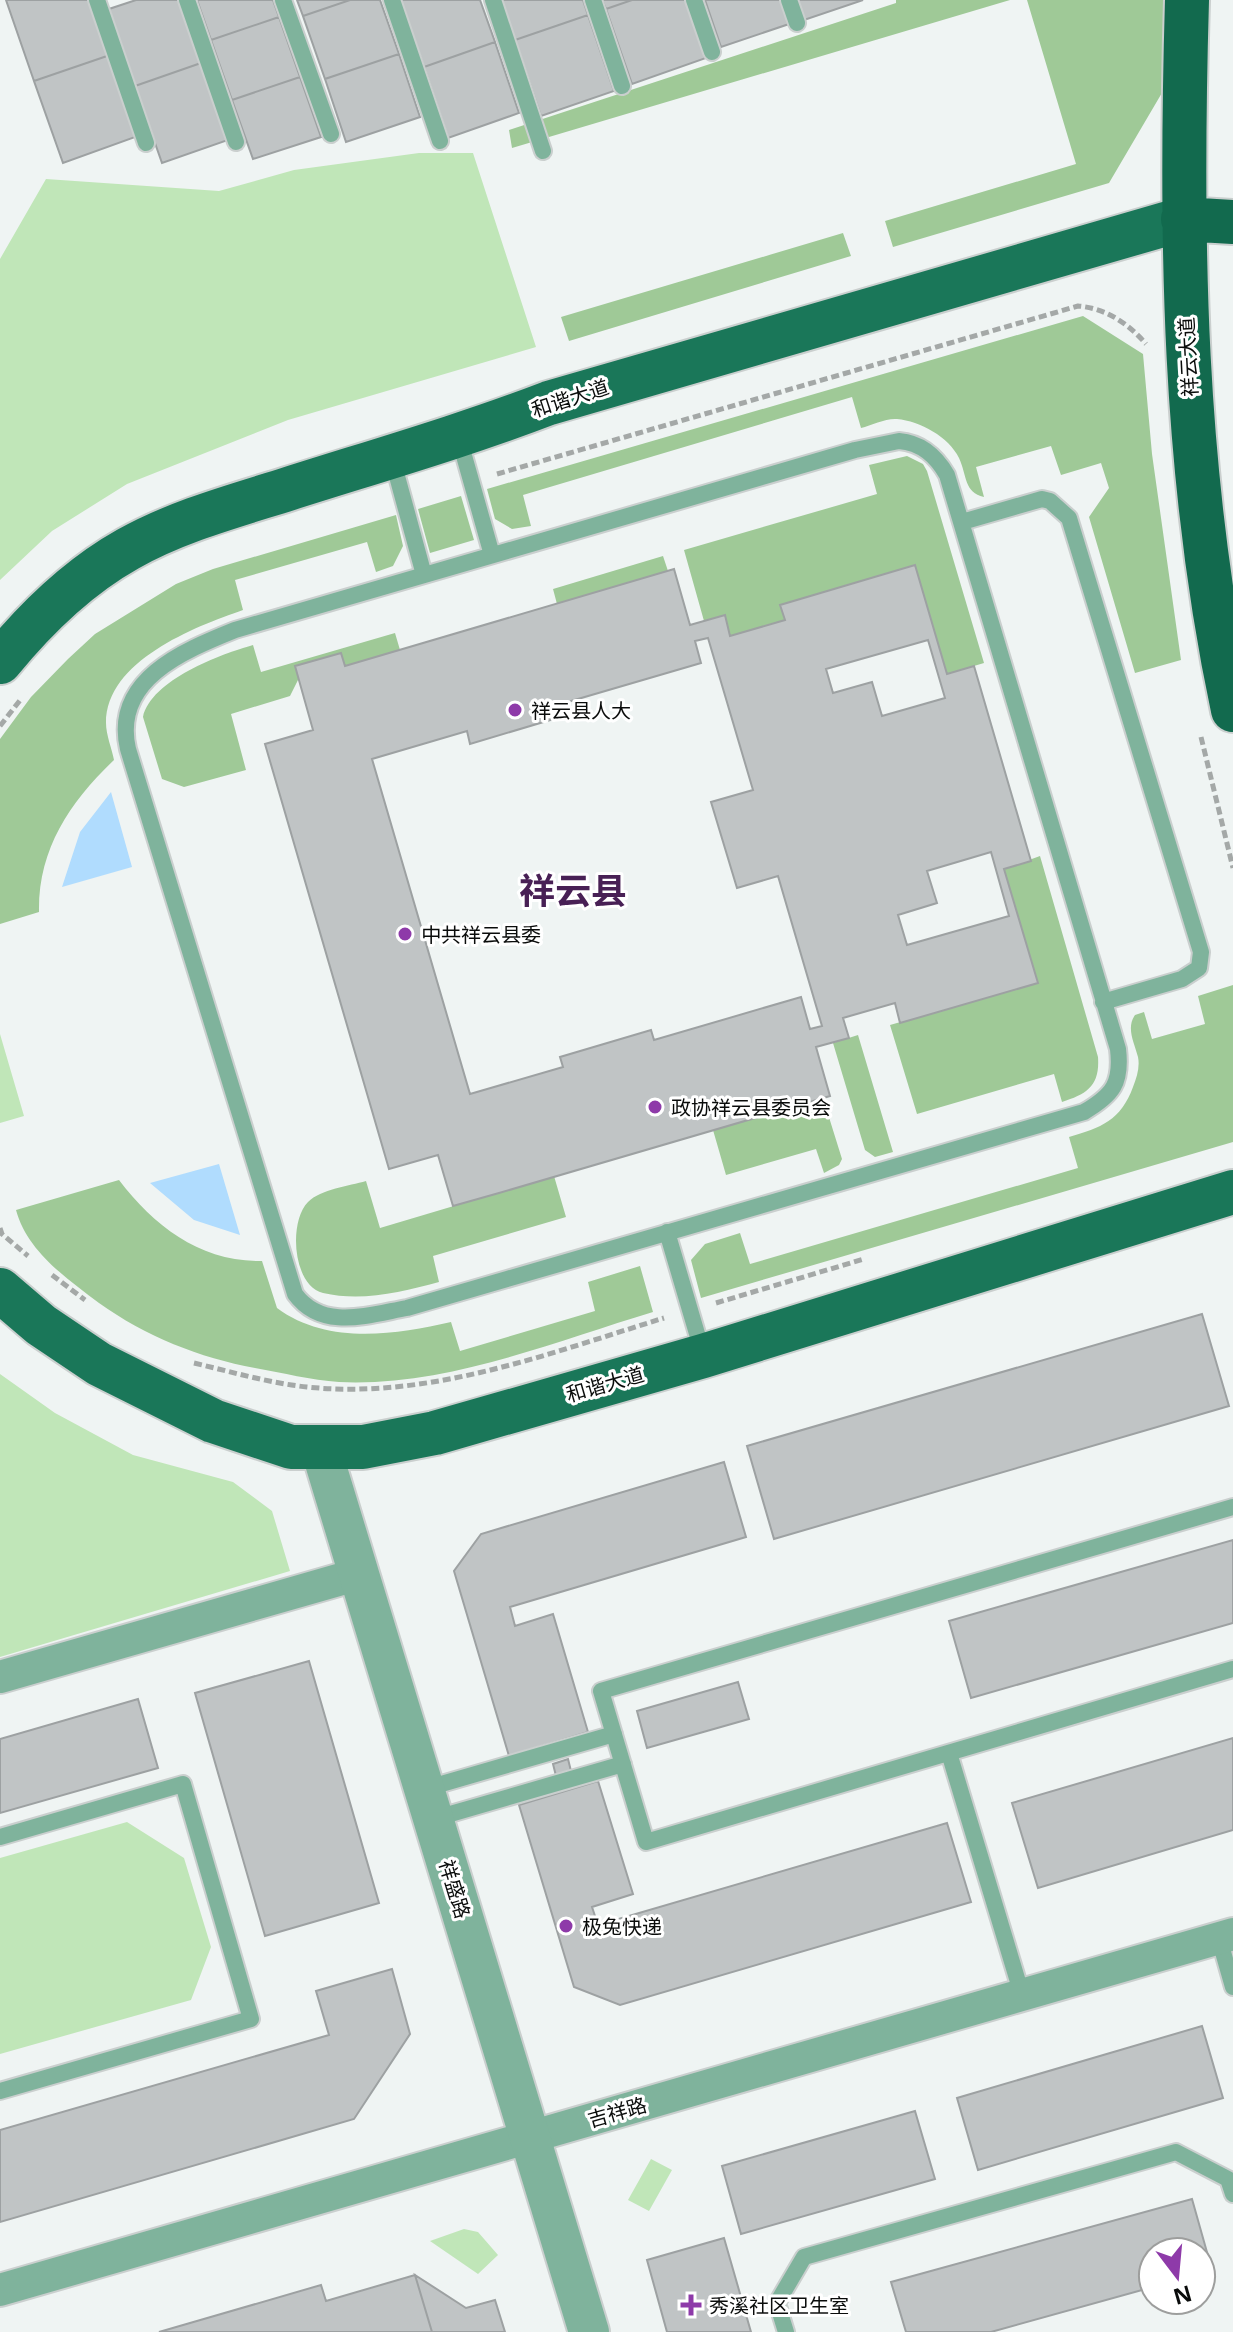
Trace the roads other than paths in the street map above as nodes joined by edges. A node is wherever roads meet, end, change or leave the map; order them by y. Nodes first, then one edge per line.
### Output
1 (187, 0) edge
2 (283, 0) edge
3 (392, 0) edge
4 (493, 0) edge
5 (593, 0) edge
6 (694, 0) edge
7 (789, 0) edge
8 (1187, 0) edge
9 (102, 1) edge
10 (797, 23) dead end
11 (712, 52) dead end
12 (622, 86) dead end
13 (331, 134) dead end
14 (440, 141) dead end
15 (236, 142) dead end
16 (146, 143) dead end
17 (543, 151) dead end
18 (1183, 219) junction
19 (1233, 222) edge
20 (459, 438) junction
21 (392, 456) junction
22 (962, 522) junction
23 (492, 555) junction
24 (424, 575) junction
25 (0, 662) edge
26 (1216, 721) edge
27 (1103, 1002) junction
28 (1233, 1192) edge
29 (667, 1232) junction
30 (0, 1290) edge
31 (703, 1356) junction
32 (320, 1446) junction
33 (1233, 1507) edge
34 (359, 1574) junction
35 (1233, 1669) edge
36 (0, 1677) edge
37 (614, 1734) junction
38 (949, 1753) junction
39 (623, 1764) junction
40 (429, 1804) junction
41 (0, 1837) edge
42 (1226, 1936) edge
43 (1233, 1987) edge
44 (1022, 1995) junction
45 (0, 2091) edge
46 (530, 2137) junction
47 (1233, 2194) edge
48 (0, 2290) edge
49 (589, 2332) edge
50 (786, 2332) edge

1 - 15 lane
2 - 13 lane
3 - 14 lane
4 - 17 lane
5 - 12 lane
6 - 11 lane
7 - 10 lane
8 - 18 highway, 祥云大道
9 - 16 lane
18 - 19 highway
18 - 20 main road, 和谐大道
18 - 26 highway, 祥云大道
20 - 21 main road, 和谐大道
20 - 23 lane
21 - 24 lane
21 - 25 main road, 和谐大道
22 - 23 lane
22 - 27 lane
22 - 27 lane
23 - 24 lane
24 - 29 lane
27 - 29 lane
28 - 31 main road, 和谐大道
29 - 31 lane
30 - 32 main road, 和谐大道
31 - 32 main road, 和谐大道
32 - 34 street, 祥盛路
33 - 37 lane
34 - 36 street
34 - 40 street, 祥盛路
35 - 38 lane
37 - 39 lane
37 - 40 lane
38 - 39 lane
38 - 44 lane
39 - 40 lane
40 - 46 street, 祥盛路
41 - 45 lane
42 - 43 lane
42 - 44 street, 吉祥路
44 - 46 street, 吉祥路
46 - 48 street, 吉祥路
46 - 49 street, 祥盛路
47 - 50 lane

